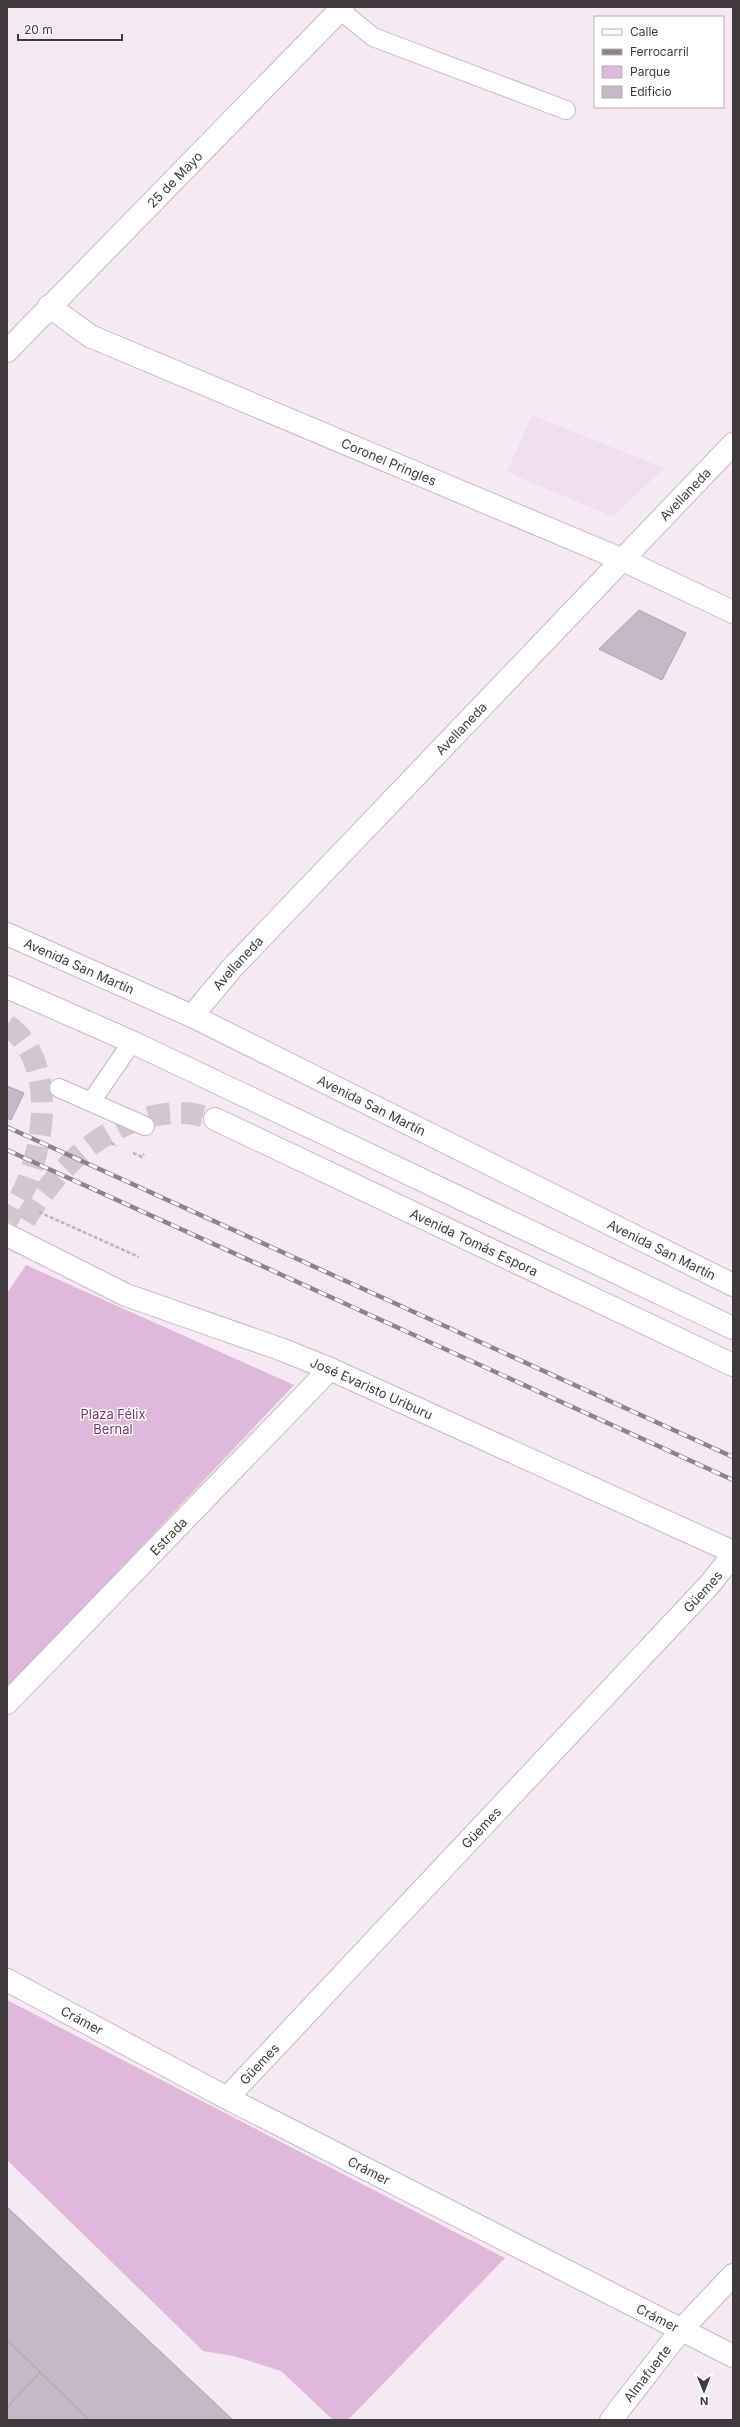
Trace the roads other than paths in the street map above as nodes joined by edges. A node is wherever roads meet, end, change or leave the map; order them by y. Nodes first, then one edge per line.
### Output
1 (342, 9) edge
2 (566, 110) dead end
3 (49, 306) junction
4 (7, 351) edge
5 (733, 444) edge
6 (623, 560) junction
7 (733, 612) edge
8 (7, 934) edge
9 (7, 987) edge
10 (192, 1016) junction
11 (132, 1042) junction
12 (59, 1088) dead end
13 (91, 1102) junction
14 (214, 1119) tunnel mouth
15 (145, 1126) dead end
16 (7, 1235) edge
17 (733, 1285) edge
18 (733, 1328) edge
19 (733, 1365) edge
20 (330, 1369) junction
21 (733, 1552) edge
22 (733, 1555) edge
23 (7, 1703) edge
24 (7, 1980) edge
25 (227, 2098) junction
26 (733, 2275) edge
27 (681, 2330) junction
28 (733, 2356) edge
29 (611, 2420) edge

1 - 2 lane
1 - 3 street, 25 de Mayo
3 - 4 street, 25 de Mayo
3 - 6 street, Coronel Pringles
5 - 6 street, Avellaneda
6 - 7 street, Coronel Pringles
6 - 10 street, Avellaneda
8 - 10 street, Avenida San Martín
9 - 11 street
10 - 17 street, Avenida San Martín
11 - 13 lane
11 - 18 street
12 - 13 lane
13 - 15 lane
14 - 19 street, Avenida Tomás Espora
16 - 20 street, José Evaristo Uriburu
20 - 21 street, José Evaristo Uriburu
20 - 23 street, Estrada
22 - 25 street, Güemes
24 - 25 street, Crámer
25 - 27 street, Crámer
26 - 27 street, Almafuerte
27 - 28 street, Crámer
27 - 29 street, Almafuerte

